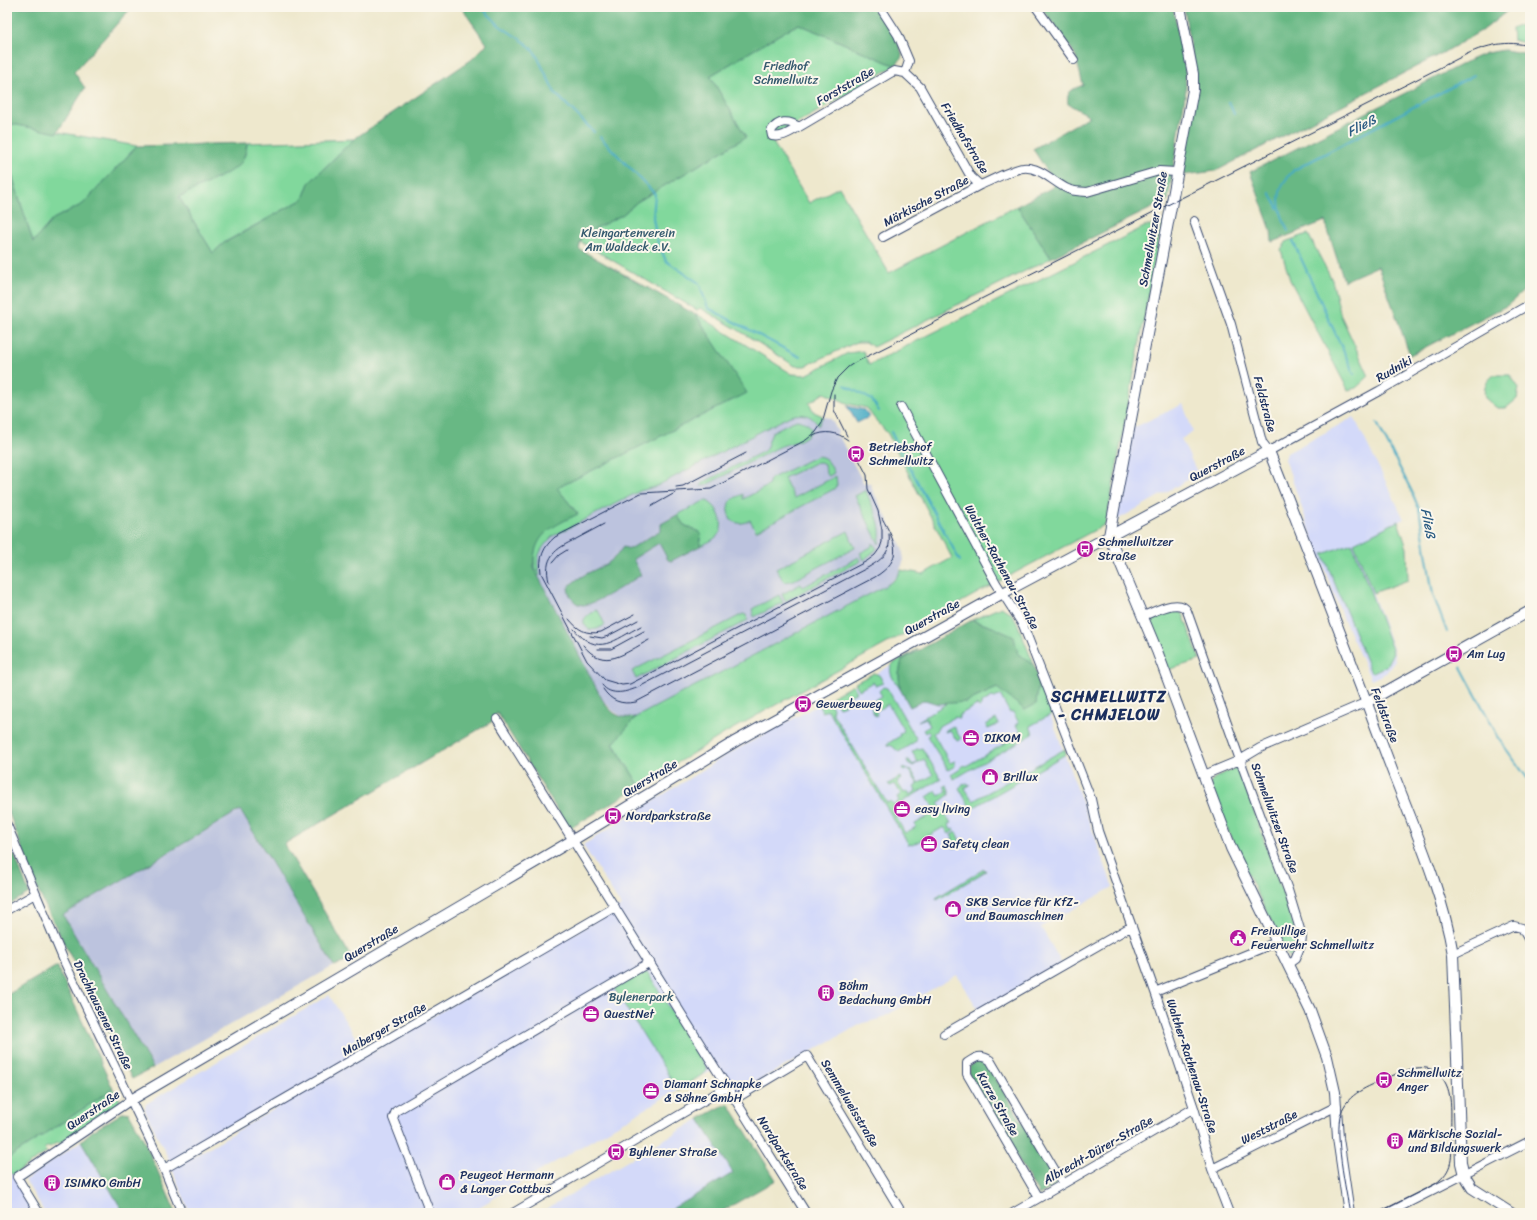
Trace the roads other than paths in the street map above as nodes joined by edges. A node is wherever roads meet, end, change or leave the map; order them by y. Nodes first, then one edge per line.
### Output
1 (880, 7) edge
2 (1036, 7) edge
3 (1180, 7) edge
4 (1074, 60) dead end
5 (906, 73) junction
6 (799, 127) dead end
7 (1176, 172) junction
8 (980, 185) junction
9 (1194, 221) dead end
10 (883, 237) dead end
11 (1530, 307) edge
12 (901, 407) dead end
13 (1269, 451) junction
14 (1109, 536) junction
15 (1003, 593) junction
16 (1530, 611) edge
17 (1143, 616) junction
18 (1367, 702) junction
19 (497, 719) dead end
20 (1240, 760) junction
21 (1204, 775) junction
22 (7, 826) edge
23 (573, 840) junction
24 (35, 894) junction
25 (615, 907) junction
26 (7, 910) edge
27 (1132, 926) junction
28 (1277, 942) junction
29 (1530, 942) edge
30 (1453, 954) junction
31 (650, 962) junction
32 (1288, 964) junction
33 (1155, 992) junction
34 (944, 1034) dead end
35 (727, 1087) junction
36 (735, 1099) junction
37 (131, 1100) junction
38 (1337, 1106) junction
39 (1194, 1108) junction
40 (1530, 1141) edge
41 (164, 1169) junction
42 (1212, 1169) junction
43 (1464, 1175) junction
44 (1063, 1184) junction
45 (1039, 1198) junction
46 (39, 1213) edge
47 (182, 1213) edge
48 (430, 1213) edge
49 (513, 1213) edge
50 (806, 1213) edge
51 (902, 1213) edge
52 (1013, 1213) edge
53 (1229, 1213) edge
54 (1349, 1213) edge
55 (1388, 1213) edge
56 (1511, 1213) edge

1 - 5 street
2 - 4 street
3 - 7 street, Schmellwitzer Straße
5 - 6 street, Forststraße
5 - 8 street, Friedhofstraße
7 - 8 street, Friedhofstraße
7 - 14 street, Schmellwitzer Straße
8 - 10 street, Märkische Straße
9 - 13 street, Feldstraße
11 - 13 street, Rudniki
12 - 15 street, Walther-Rathenau-Straße
13 - 14 street, Querstraße
13 - 18 street, Feldstraße
14 - 15 street, Querstraße
14 - 17 street
15 - 23 street, Querstraße
15 - 27 street, Walther-Rathenau-Straße
16 - 18 street
17 - 20 street, Schmellwitzer Straße
17 - 21 street
18 - 20 street
18 - 30 street, Feldstraße
19 - 23 street, Nordparkstraße
20 - 21 street
20 - 32 street, Schmellwitzer Straße
21 - 28 street
22 - 24 street, Drachhausener Straße
23 - 25 street, Nordparkstraße
23 - 37 street, Querstraße
24 - 26 street
24 - 37 street, Drachhausener Straße
25 - 31 street, Nordparkstraße
25 - 41 street, Maiberger Straße
27 - 33 street, Walther-Rathenau-Straße
27 - 34 street
28 - 32 street
28 - 33 street
29 - 30 street
30 - 43 street, Feldstraße
31 - 35 street, Nordparkstraße
31 - 48 street
32 - 38 street
33 - 39 street, Walther-Rathenau-Straße
35 - 36 street, Nordparkstraße
35 - 49 street
36 - 50 street, Nordparkstraße
36 - 51 street, Semmelweisstraße
37 - 41 street, Drachhausener Straße
37 - 46 street, Querstraße
38 - 42 street, Weststraße
38 - 54 street
39 - 42 street, Walther-Rathenau-Straße
39 - 44 street, Albrecht-Dürer-Straße
40 - 43 street
41 - 47 street, Drachhausener Straße
42 - 53 street, Walther-Rathenau-Straße
43 - 55 street
43 - 56 street, Feldstraße
44 - 45 street, Albrecht-Dürer-Straße
44 - 45 street, Kurze Straße
45 - 52 street, Albrecht-Dürer-Straße

